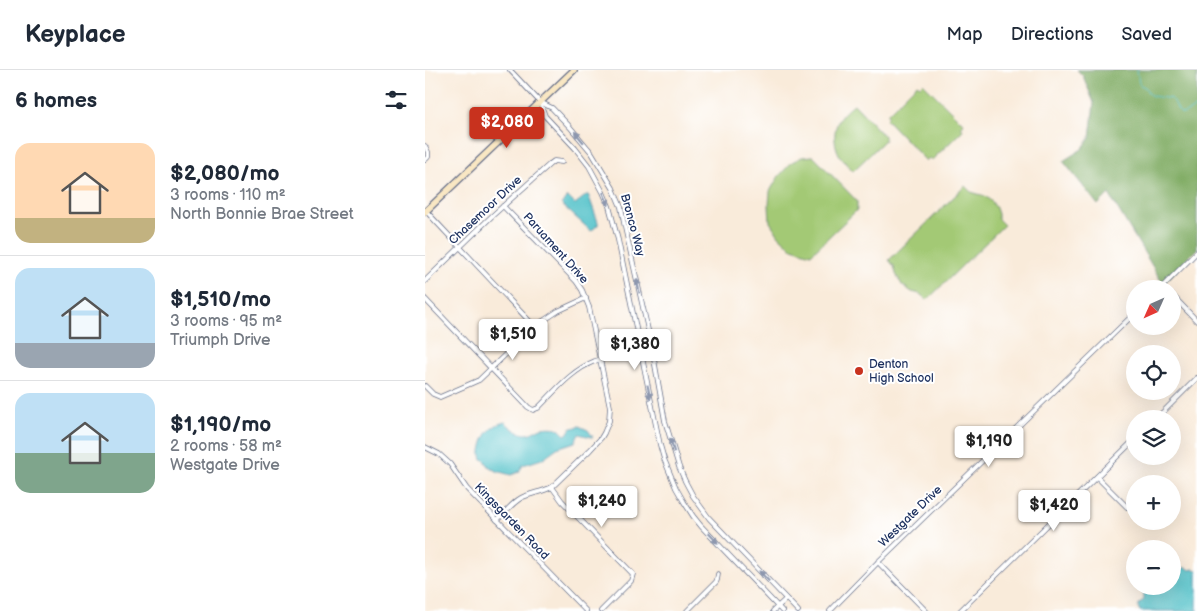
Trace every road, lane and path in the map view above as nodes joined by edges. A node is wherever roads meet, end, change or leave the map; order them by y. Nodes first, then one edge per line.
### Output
1 (510, 70) edge
2 (574, 70) edge
3 (540, 102) junction
4 (425, 146) edge
5 (425, 160) edge
6 (562, 162) dead end
7 (503, 206) junction
8 (425, 211) edge
9 (460, 247) junction
10 (1197, 252) edge
11 (1170, 280) edge
12 (425, 281) edge
13 (586, 298) junction
14 (425, 299) edge
15 (1181, 304) edge
16 (1197, 321) edge
17 (1126, 322) edge
18 (535, 326) junction
19 (652, 348) junction
20 (640, 351) junction
21 (601, 360) junction
22 (491, 369) junction
23 (1197, 378) edge
24 (425, 386) edge
25 (1165, 410) edge
26 (425, 448) edge
27 (1126, 448) edge
28 (1097, 477) junction
29 (552, 487) junction
30 (1126, 506) edge
31 (497, 520) junction
32 (878, 562) junction
33 (718, 574) dead end
34 (786, 599) junction
35 (778, 607) junction
36 (586, 611) edge
37 (601, 611) edge
38 (687, 611) edge
39 (773, 611) edge
40 (781, 611) edge
41 (798, 611) edge
42 (831, 611) edge
43 (926, 611) edge
44 (961, 611) edge

1 - 3 street
2 - 3 main road
3 - 8 main road
19 -> 3 street, Bronco Way
3 -> 20 street, Bronco Way
4 - 5 street
6 - 7 street, Chasemoor Drive
7 - 9 street, Chasemoor Drive
7 - 13 street, Paruament Drive
8 - 9 street
9 - 12 street, Chasemoor Drive
9 - 18 street
10 - 11 street
13 - 18 street
13 - 21 street, Paruament Drive
14 - 22 street
15 - 16 street
17 - 32 street, Westgate Drive
18 - 22 street
19 - 20 street
34 -> 19 street, Bronco Way
20 - 21 street
20 -> 35 street, Bronco Way
21 - 22 street
21 - 29 street, Paruament Drive
22 - 24 street
23 - 25 street
26 - 31 street, Kingsgarden Road
27 - 28 street
28 - 30 street
28 - 44 street
29 - 31 street, Paruament Drive
29 - 37 street
31 - 36 street, Kingsgarden Road
32 - 42 street, Westgate Drive
32 - 43 street
33 - 38 street
34 - 35 street
34 - 41 street, Bronco Way
35 - 39 street
35 - 40 street, Bronco Way

